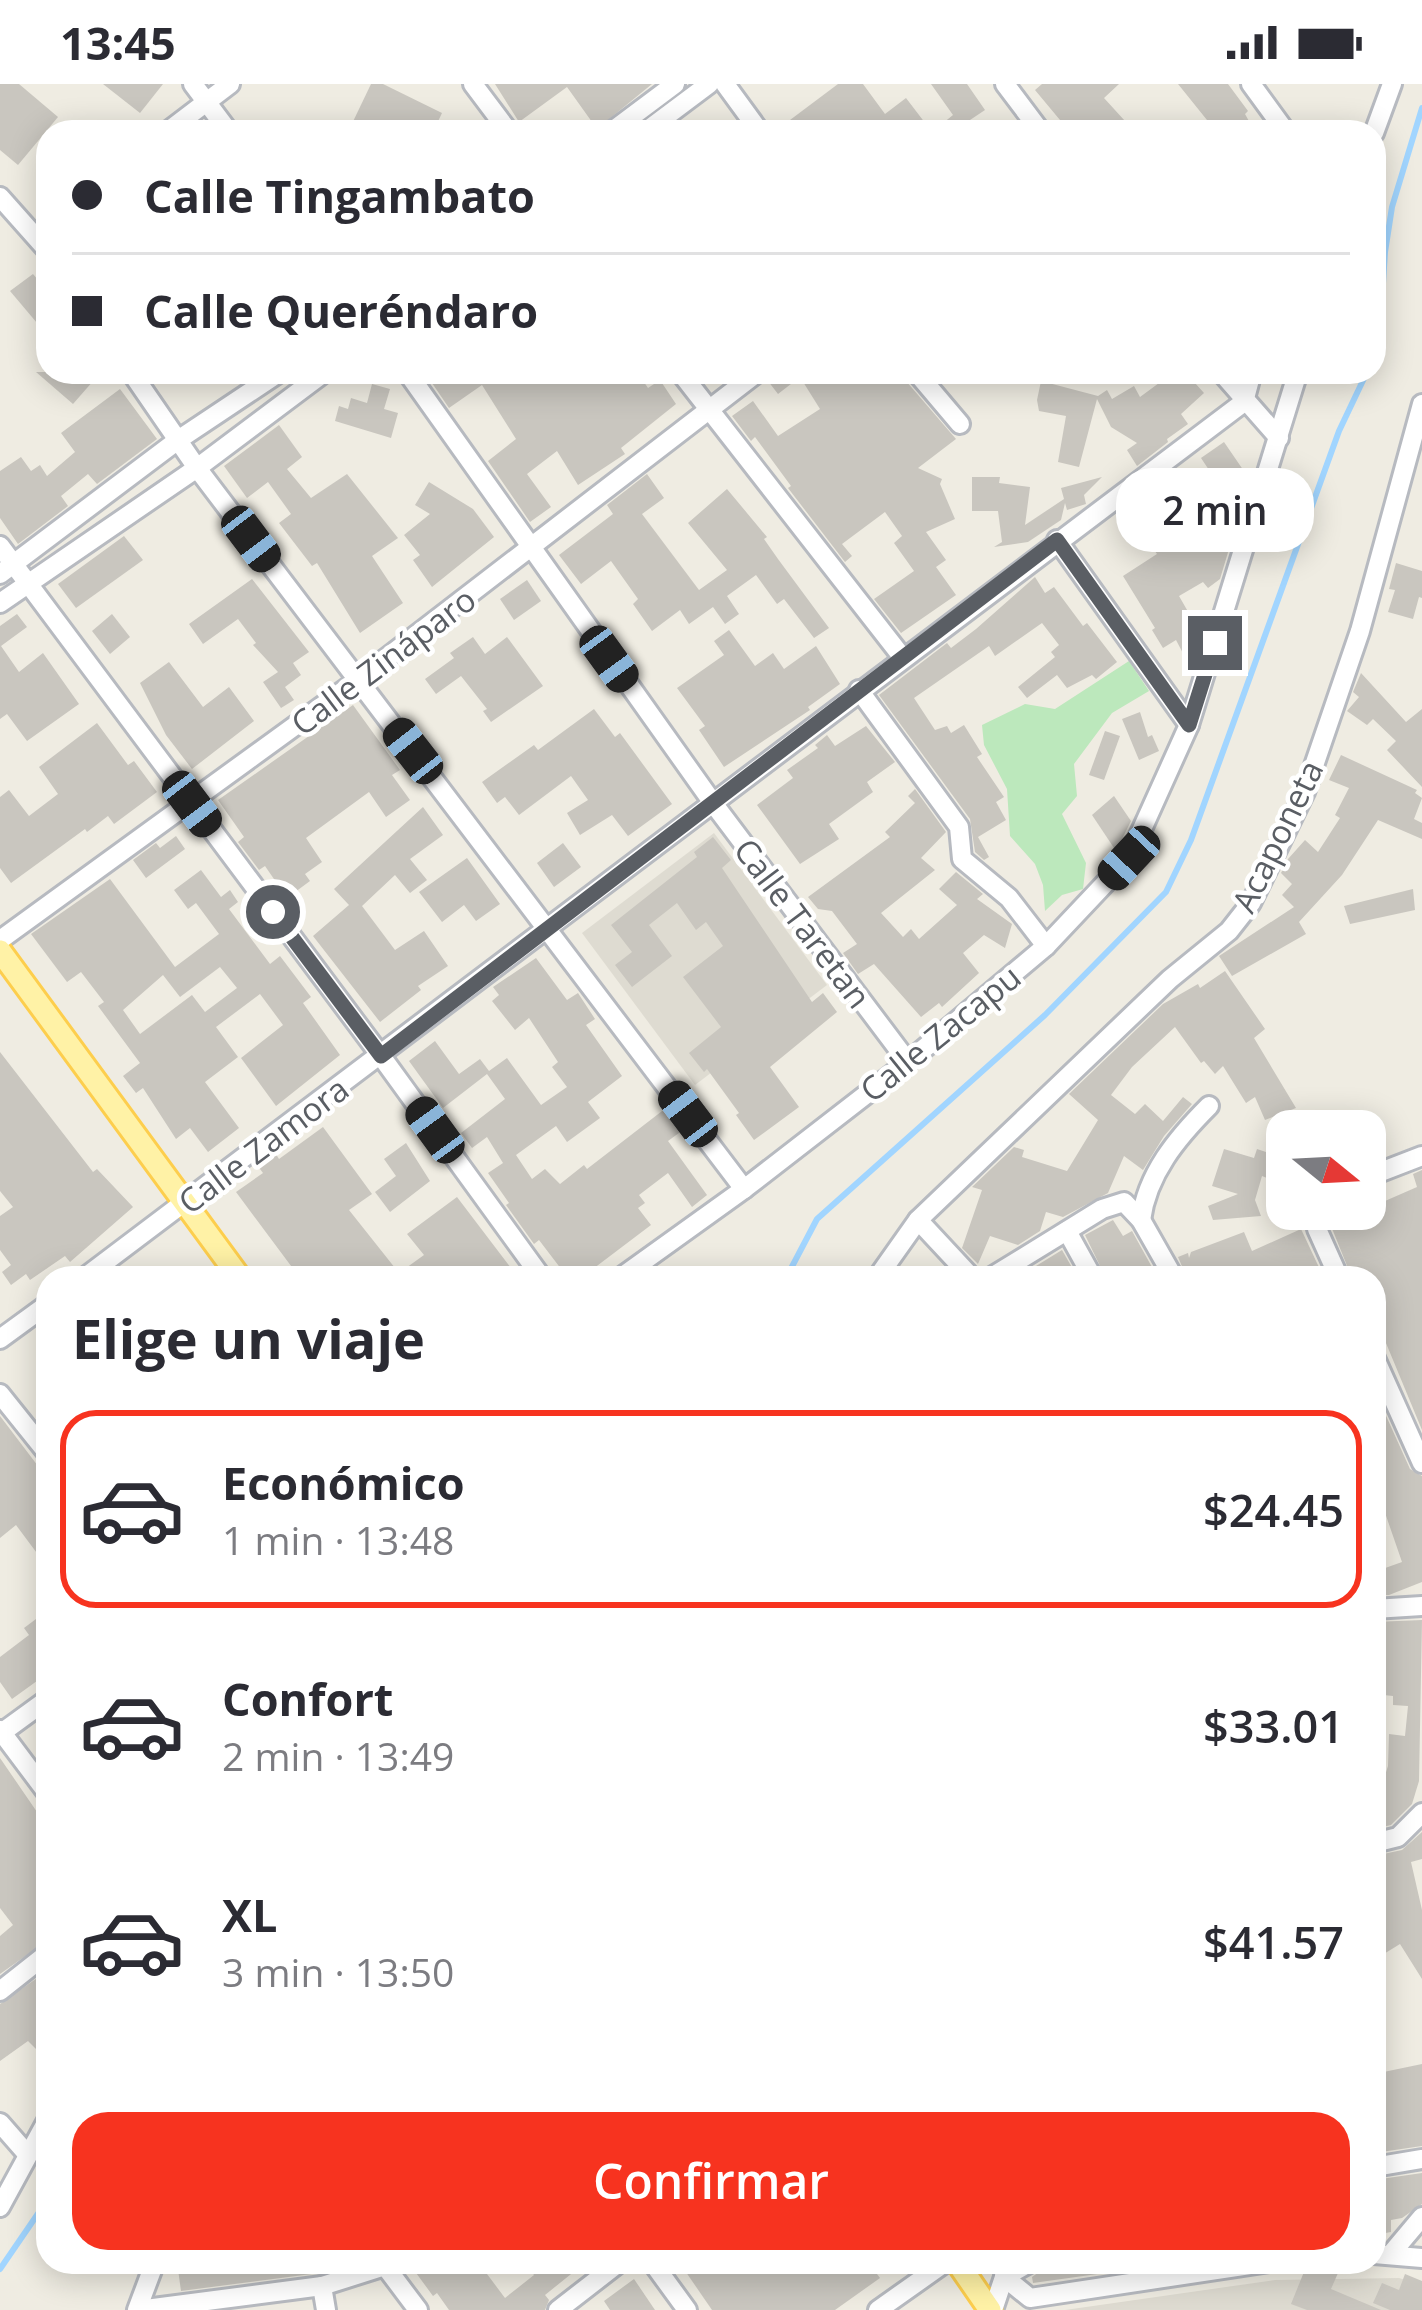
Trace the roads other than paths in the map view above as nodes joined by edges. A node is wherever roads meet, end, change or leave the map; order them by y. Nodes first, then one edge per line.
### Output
1 (230, 84) edge
2 (473, 84) edge
3 (675, 84) edge
4 (709, 84) edge
5 (725, 84) edge
6 (1005, 84) edge
7 (1251, 84) edge
8 (1386, 88) edge
9 (199, 92) edge
10 (176, 120) edge
11 (220, 120) edge
12 (500, 120) edge
13 (627, 120) edge
14 (661, 120) edge
15 (751, 120) edge
16 (1031, 120) edge
17 (1277, 120) edge
18 (1377, 120) edge
19 (0, 197) edge
20 (36, 231) edge
21 (139, 384) edge
22 (262, 384) edge
23 (309, 384) edge
24 (415, 384) edge
25 (688, 384) edge
26 (743, 384) edge
27 (926, 384) edge
28 (1230, 384) edge
29 (1249, 384) edge
30 (1294, 384) edge
31 (1244, 402) junction
32 (1422, 404) edge
33 (708, 412) junction
34 (960, 424) dead end
35 (1279, 437) junction
36 (178, 440) junction
37 (197, 468) junction
38 (1057, 540) junction
39 (0, 546) edge
40 (531, 551) junction
41 (7, 569) edge
42 (28, 584) junction
43 (0, 603) edge
44 (903, 658) junction
45 (358, 680) junction
46 (859, 690) junction
47 (1189, 725) junction
48 (713, 803) junction
49 (192, 804) junction
50 (549, 928) junction
51 (0, 940) edge
52 (1046, 946) junction
53 (0, 951) edge
54 (381, 1056) junction
55 (908, 1062) junction
56 (1209, 1106) dead end
57 (1422, 1156) edge
58 (1386, 1170) edge
59 (744, 1189) junction
60 (186, 1204) junction
61 (918, 1220) junction
62 (1141, 1220) junction
63 (1317, 1230) edge
64 (1066, 1232) junction
65 (101, 1266) edge
66 (231, 1266) edge
67 (533, 1266) edge
68 (637, 1266) edge
69 (885, 1266) edge
70 (961, 1266) edge
71 (1010, 1266) edge
72 (1086, 1266) edge
73 (1167, 1266) edge
74 (1334, 1266) edge
75 (36, 1313) edge
76 (0, 1339) edge
77 (1386, 1383) edge
78 (0, 1394) edge
79 (36, 1439) edge
80 (1422, 1463) edge
81 (1422, 1606) edge
82 (1386, 1608) edge
83 (36, 1707) edge
84 (1, 1732) edge
85 (36, 1778) edge
86 (1422, 1795) edge
87 (1419, 1815) edge
88 (1386, 1840) edge
89 (36, 1962) edge
90 (0, 1991) edge
91 (0, 2122) edge
92 (36, 2141) edge
93 (28, 2155) junction
94 (1422, 2158) edge
95 (1386, 2165) edge
96 (0, 2207) edge
97 (1422, 2217) edge
98 (1386, 2250) edge
99 (1386, 2254) edge
100 (1422, 2258) edge
101 (151, 2274) edge
102 (356, 2274) edge
103 (391, 2274) edge
104 (604, 2274) edge
105 (661, 2274) edge
106 (929, 2274) edge
107 (966, 2274) edge
108 (1009, 2274) edge
109 (1192, 2274) edge
110 (1004, 2277) junction
111 (322, 2286) junction
112 (176, 2306) edge
113 (138, 2310) edge
114 (326, 2310) edge
115 (418, 2310) edge
116 (557, 2310) edge
117 (687, 2310) edge
118 (878, 2310) edge
119 (991, 2310) edge

1 - 9 street
2 - 12 street
3 - 13 street
4 - 14 street
5 - 15 street
6 - 16 street
7 - 17 street
8 - 18 street
9 - 10 street
9 - 11 street
19 - 20 street
21 - 36 street
22 - 36 street
23 - 37 street
24 - 40 street, Calle Taretan
25 - 33 street
26 - 33 street, Calle Zináparo
27 - 34 street
28 - 31 street
29 - 31 street
30 - 35 street, Calle Zacapu
31 - 35 street
31 - 38 street, Calle Zamora
32 - 61 street, Acaponeta
33 - 40 street, Calle Zináparo
33 - 44 street
35 - 47 street, Calle Zacapu
36 - 37 street
36 - 41 street
37 - 42 street
37 - 45 street
38 - 44 street, Calle Zamora
38 - 47 street
39 - 41 street
40 - 45 street, Calle Zináparo
40 - 48 street, Calle Taretan
41 - 42 street
42 - 43 street
42 - 49 street
44 - 46 street, Calle Zamora
45 - 49 street, Calle Zináparo
45 - 50 street
46 - 48 street, Calle Zamora
46 - 52 street
47 - 52 street, Calle Zacapu
48 - 50 street, Calle Zamora
48 - 55 street, Calle Taretan
49 - 51 street, Calle Zináparo
49 - 54 street
50 - 54 street, Calle Zamora
50 - 59 street
52 - 55 street, Calle Zacapu
53 - 60 main road
54 - 60 street, Calle Zamora
54 - 67 street
55 - 59 street, Calle Zacapu
56 - 62 street
57 - 58 street
59 - 68 street, Calle Zacapu
60 - 65 street, Calle Zamora
60 - 66 main road
61 - 69 street, Acaponeta
61 - 70 street
62 - 64 street
62 - 73 street
63 - 74 street
64 - 71 street
64 - 72 street
75 - 76 street
77 - 80 street
78 - 79 street
81 - 82 street
83 - 84 street
84 - 85 street
86 - 87 street
87 - 88 street
89 - 90 street
91 - 93 street
92 - 93 street
93 - 96 street
94 - 95 street
97 - 98 street
99 - 100 street
101 - 113 street
102 - 111 street
103 - 115 street
104 - 116 street
105 - 117 street
106 - 118 street
107 - 119 main road
108 - 110 street
109 - 110 street
110 - 119 street
111 - 112 street
111 - 114 street
112 - 113 street

